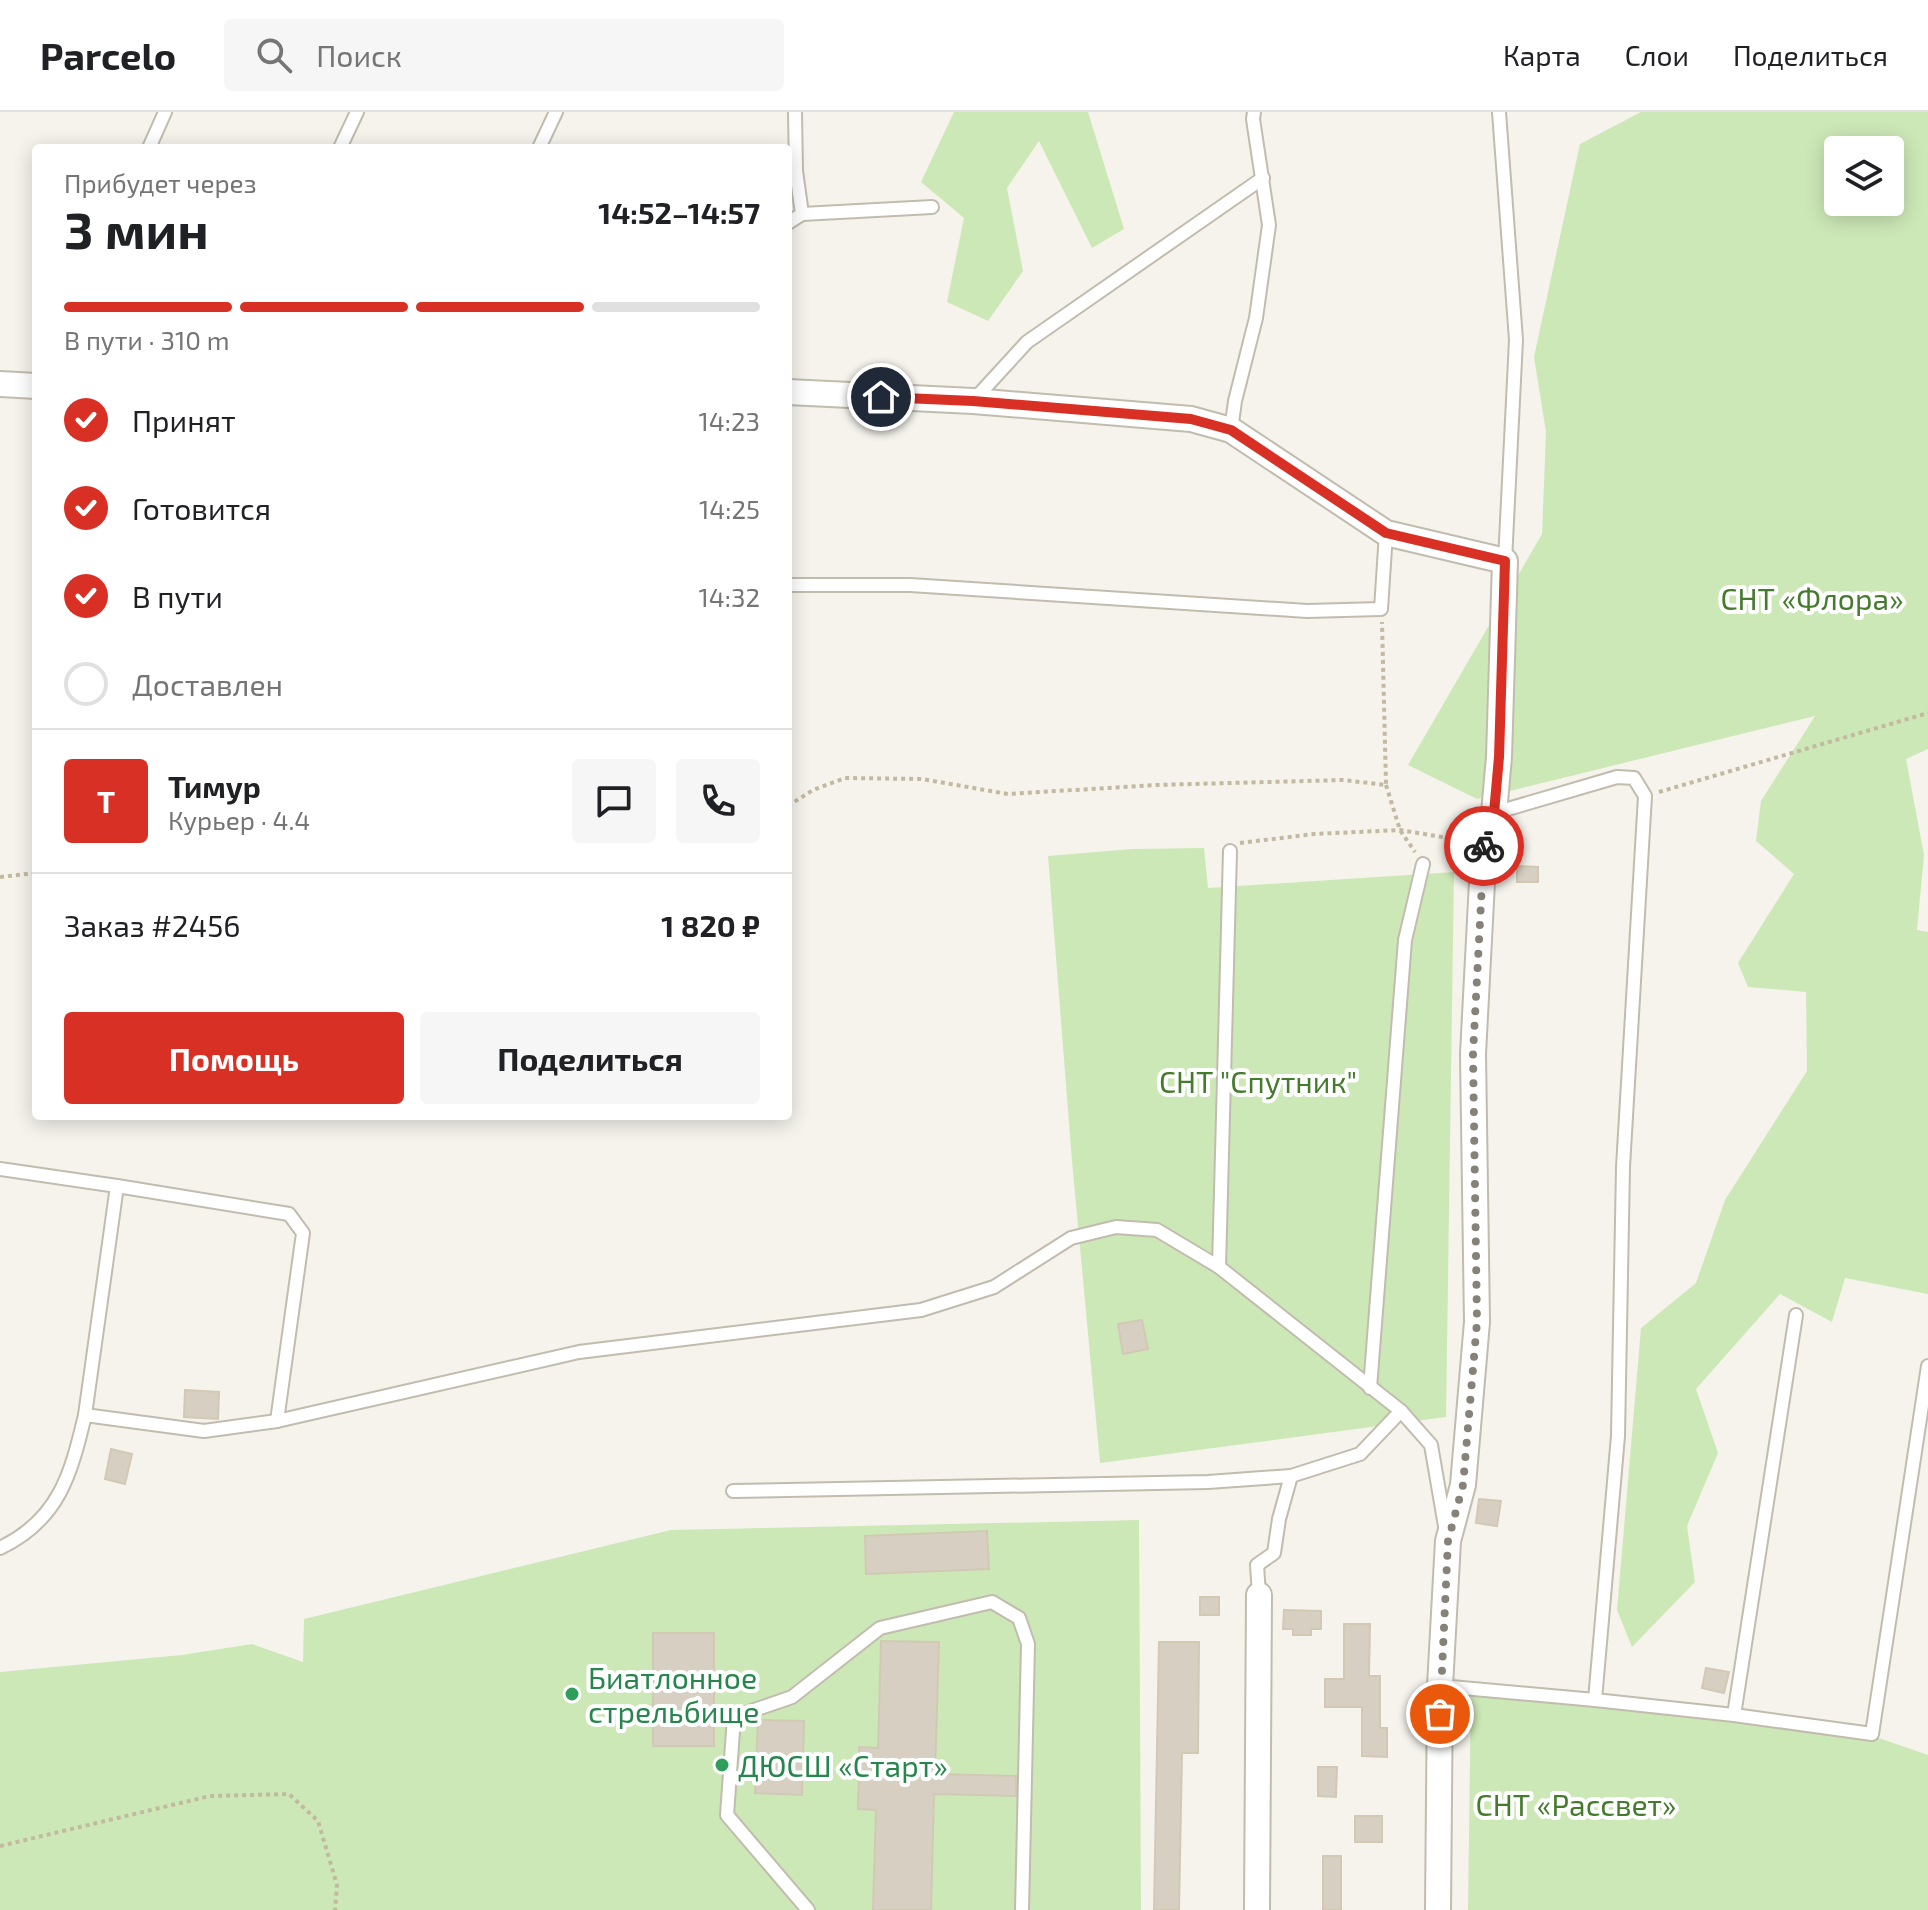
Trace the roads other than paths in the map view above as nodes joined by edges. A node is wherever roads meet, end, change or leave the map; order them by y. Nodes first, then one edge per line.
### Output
1 (165, 112) edge
2 (357, 112) edge
3 (556, 112) edge
4 (795, 112) edge
5 (1254, 112) edge
6 (1499, 112) edge
7 (151, 144) edge
8 (342, 144) edge
9 (541, 144) edge
10 (1263, 178) junction
11 (932, 207) dead end
12 (802, 214) junction
13 (792, 220) edge
14 (0, 384) edge
15 (32, 386) edge
16 (792, 392) edge
17 (973, 401) junction
18 (1231, 430) junction
19 (1386, 533) junction
20 (1505, 561) junction
21 (792, 585) edge
22 (1494, 813) junction
23 (1230, 851) road end
24 (1423, 864) road end
25 (0, 1169) edge
26 (117, 1186) junction
27 (1219, 1267) junction
28 (1796, 1315) dead end
29 (1928, 1366) edge
30 (1370, 1388) junction
31 (1401, 1411) junction
32 (85, 1415) junction
33 (277, 1421) junction
34 (1291, 1476) junction
35 (733, 1491) dead end
36 (1448, 1541) junction
37 (0, 1548) edge
38 (1259, 1595) joint
39 (1440, 1686) junction
40 (1595, 1700) junction
41 (1734, 1715) junction
42 (808, 1910) edge
43 (1022, 1910) edge
44 (1257, 1910) edge
45 (1438, 1910) edge

1 - 7 lane
2 - 8 lane
3 - 9 lane
4 - 12 lane
5 - 10 lane
6 - 20 lane
10 - 17 lane
10 - 18 lane
11 - 12 lane
12 - 13 lane
14 - 15 street
16 - 17 street
17 - 18 street
18 - 19 street
19 - 20 street
19 - 21 lane
20 - 22 street
22 - 36 street
22 - 40 lane
23 - 27 lane
24 - 30 lane
25 - 26 lane
26 - 32 lane
26 - 33 lane
27 - 30 lane
27 - 33 lane
28 - 41 lane
29 - 41 lane
30 - 31 lane
31 - 34 lane
31 - 36 lane
32 - 33 lane
32 - 37 lane
34 - 35 lane
34 - 38 lane
36 - 39 street
38 - 44 street
39 - 40 lane
39 - 45 street
40 - 41 lane
42 - 43 lane

